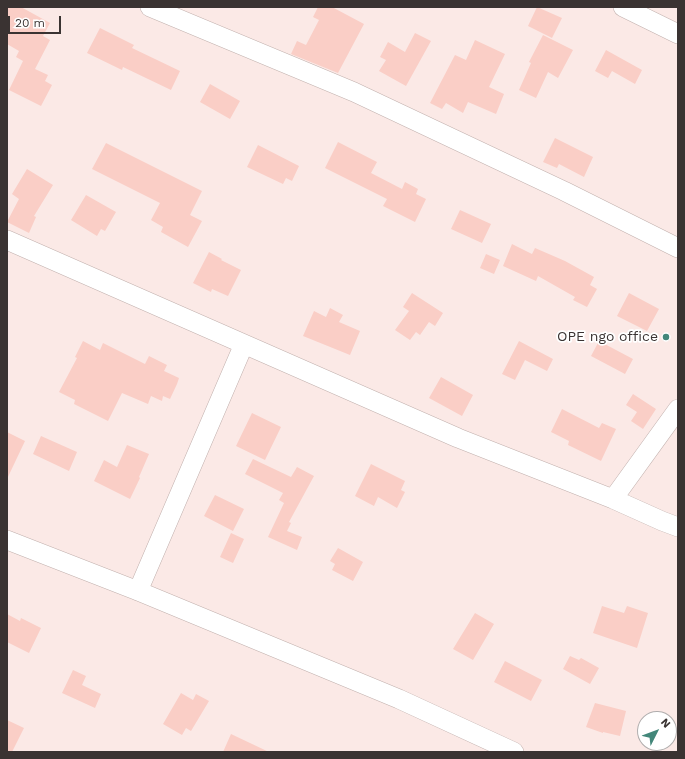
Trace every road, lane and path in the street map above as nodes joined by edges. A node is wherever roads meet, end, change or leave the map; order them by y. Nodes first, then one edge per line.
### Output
1 (150, 7) edge
2 (623, 7) edge
3 (678, 34) edge
4 (7, 240) edge
5 (678, 248) edge
6 (244, 344) junction
7 (678, 409) edge
8 (613, 499) junction
9 (678, 527) edge
10 (8, 544) edge
11 (138, 591) junction
12 (514, 752) edge

1 - 5 street
2 - 3 street
4 - 6 street
6 - 8 street
6 - 11 street
7 - 8 street
8 - 9 street
10 - 11 street
11 - 12 street

